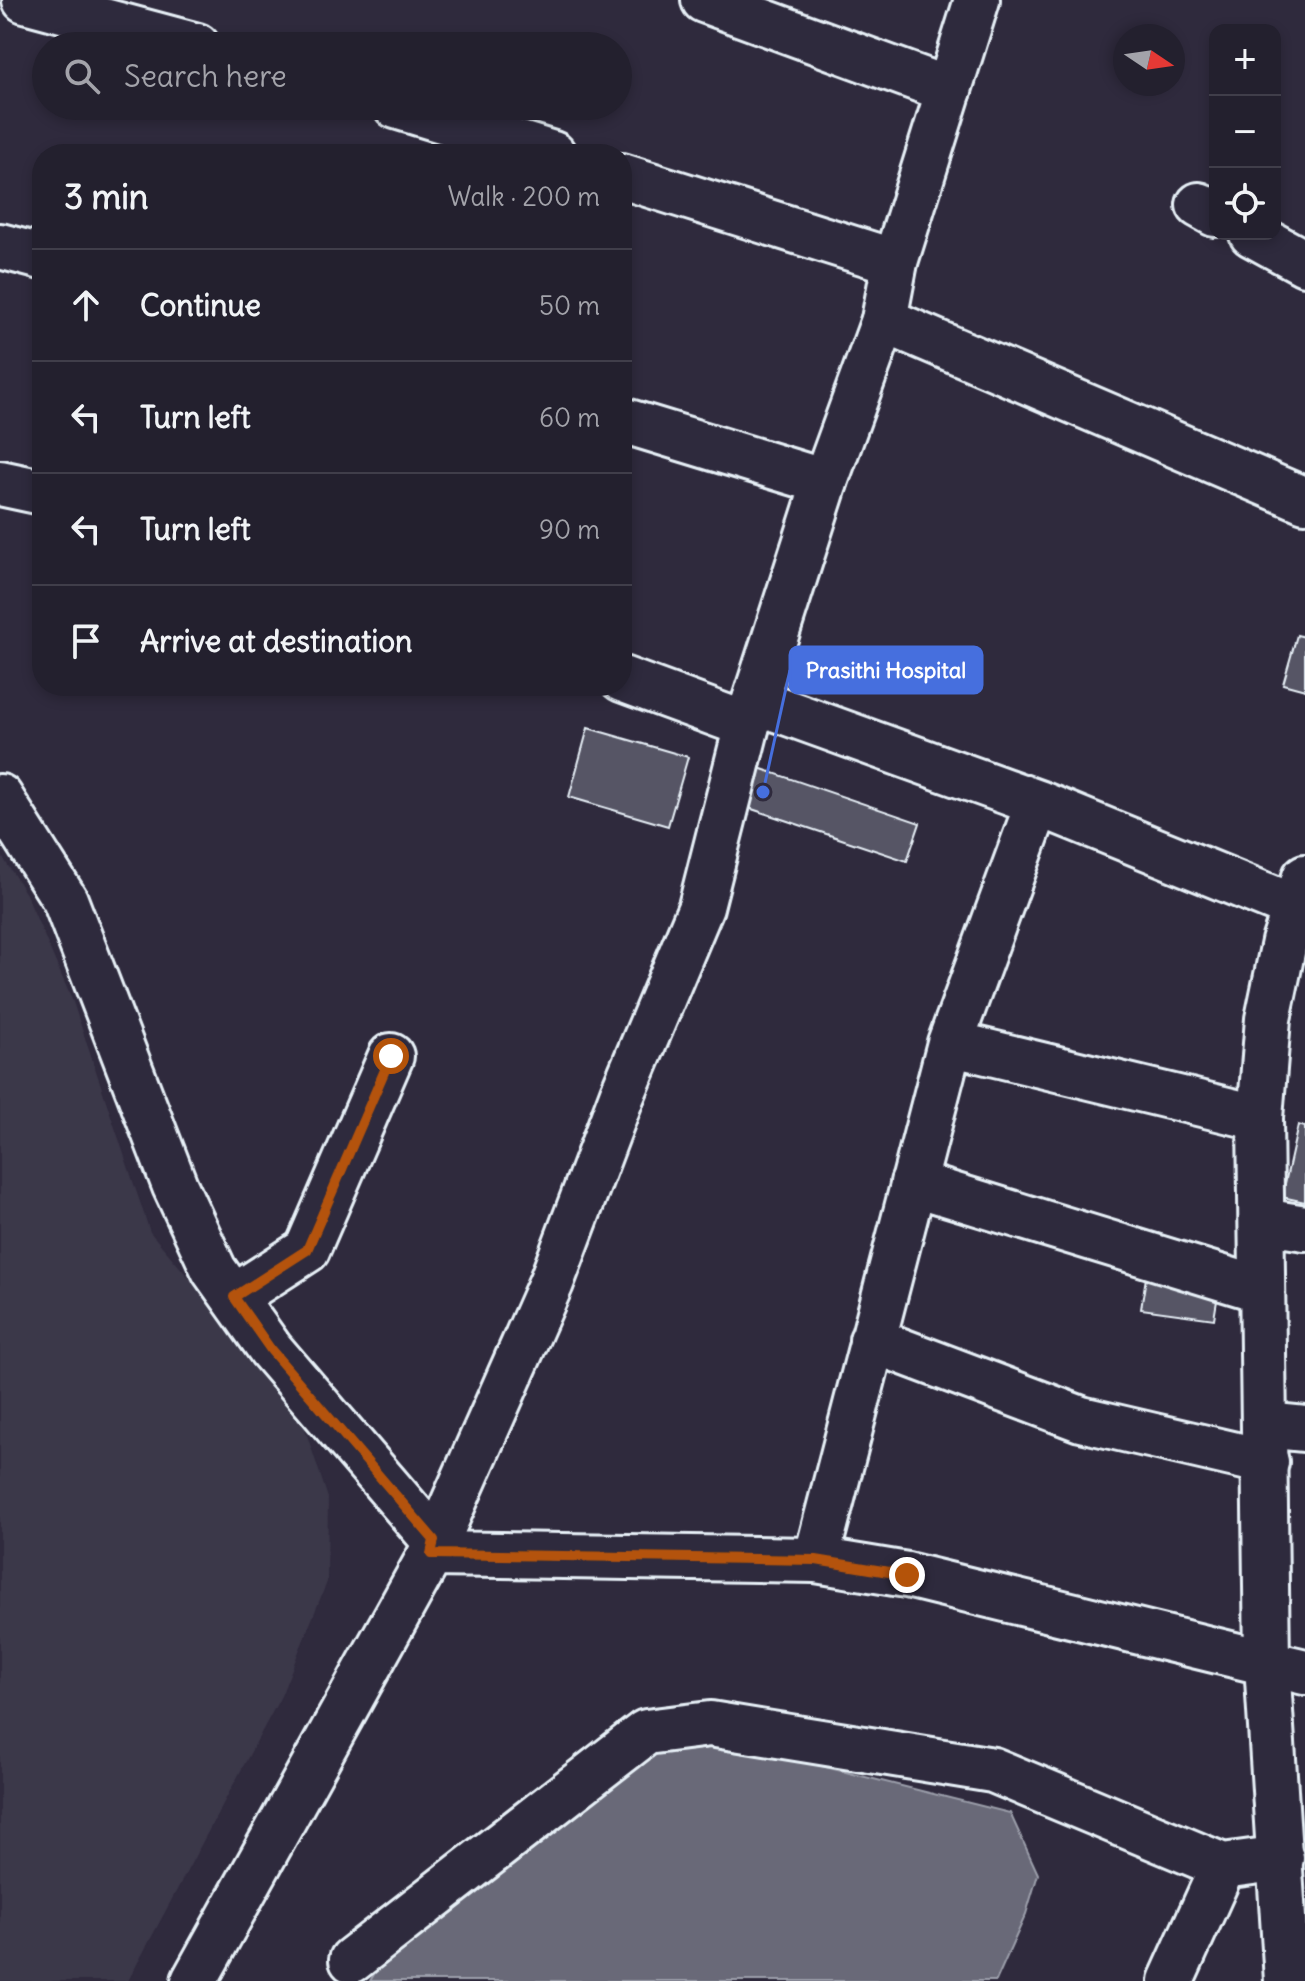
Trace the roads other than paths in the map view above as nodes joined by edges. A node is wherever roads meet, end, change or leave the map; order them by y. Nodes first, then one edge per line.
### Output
1 (25, 0) edge
2 (704, 0) edge
3 (977, 0) edge
4 (131, 12) edge
5 (170, 32) edge
6 (949, 90) junction
7 (442, 120) edge
8 (520, 144) edge
9 (632, 179) edge
10 (1263, 240) edge
11 (0, 246) edge
12 (32, 254) edge
13 (895, 262) junction
14 (1305, 263) edge
15 (884, 320) junction
16 (632, 423) edge
17 (825, 482) junction
18 (0, 483) edge
19 (32, 490) edge
20 (1305, 500) edge
21 (632, 682) edge
22 (751, 713) junction
23 (0, 797) edge
24 (1038, 803) junction
25 (1297, 919) edge
26 (950, 1043) junction
27 (391, 1056) dead end
28 (1260, 1118) junction
29 (913, 1183) junction
30 (1262, 1221) junction
31 (1305, 1228) edge
32 (1262, 1290) junction
33 (234, 1297) junction
34 (872, 1340) junction
35 (1278, 1439) edge
36 (432, 1547) junction
37 (816, 1560) junction
38 (1286, 1667) edge
39 (1281, 1858) junction
40 (1223, 1866) junction
41 (352, 1960) dead end
42 (194, 1981) edge
43 (1171, 1981) edge
44 (1287, 1981) edge

1 - 4 street
2 - 6 street
3 - 6 street
4 - 5 street
6 - 13 street
7 - 8 street
9 - 13 street
10 - 14 street
11 - 12 street
13 - 15 street
15 - 17 street
15 - 20 street
16 - 17 street
17 - 22 street
18 - 19 street
21 - 22 street
22 - 24 street
22 - 36 street
23 - 33 street
24 - 25 street
24 - 26 street
25 - 28 street
26 - 28 street
26 - 29 street
27 - 33 street
28 - 30 street
29 - 32 street
29 - 34 street
30 - 31 street
30 - 32 street
32 - 35 street
33 - 36 street
34 - 35 street
34 - 37 street
35 - 38 street
36 - 37 street
36 - 42 street
37 - 38 street
38 - 39 street
39 - 40 street
39 - 44 street
40 - 41 street
40 - 43 street

